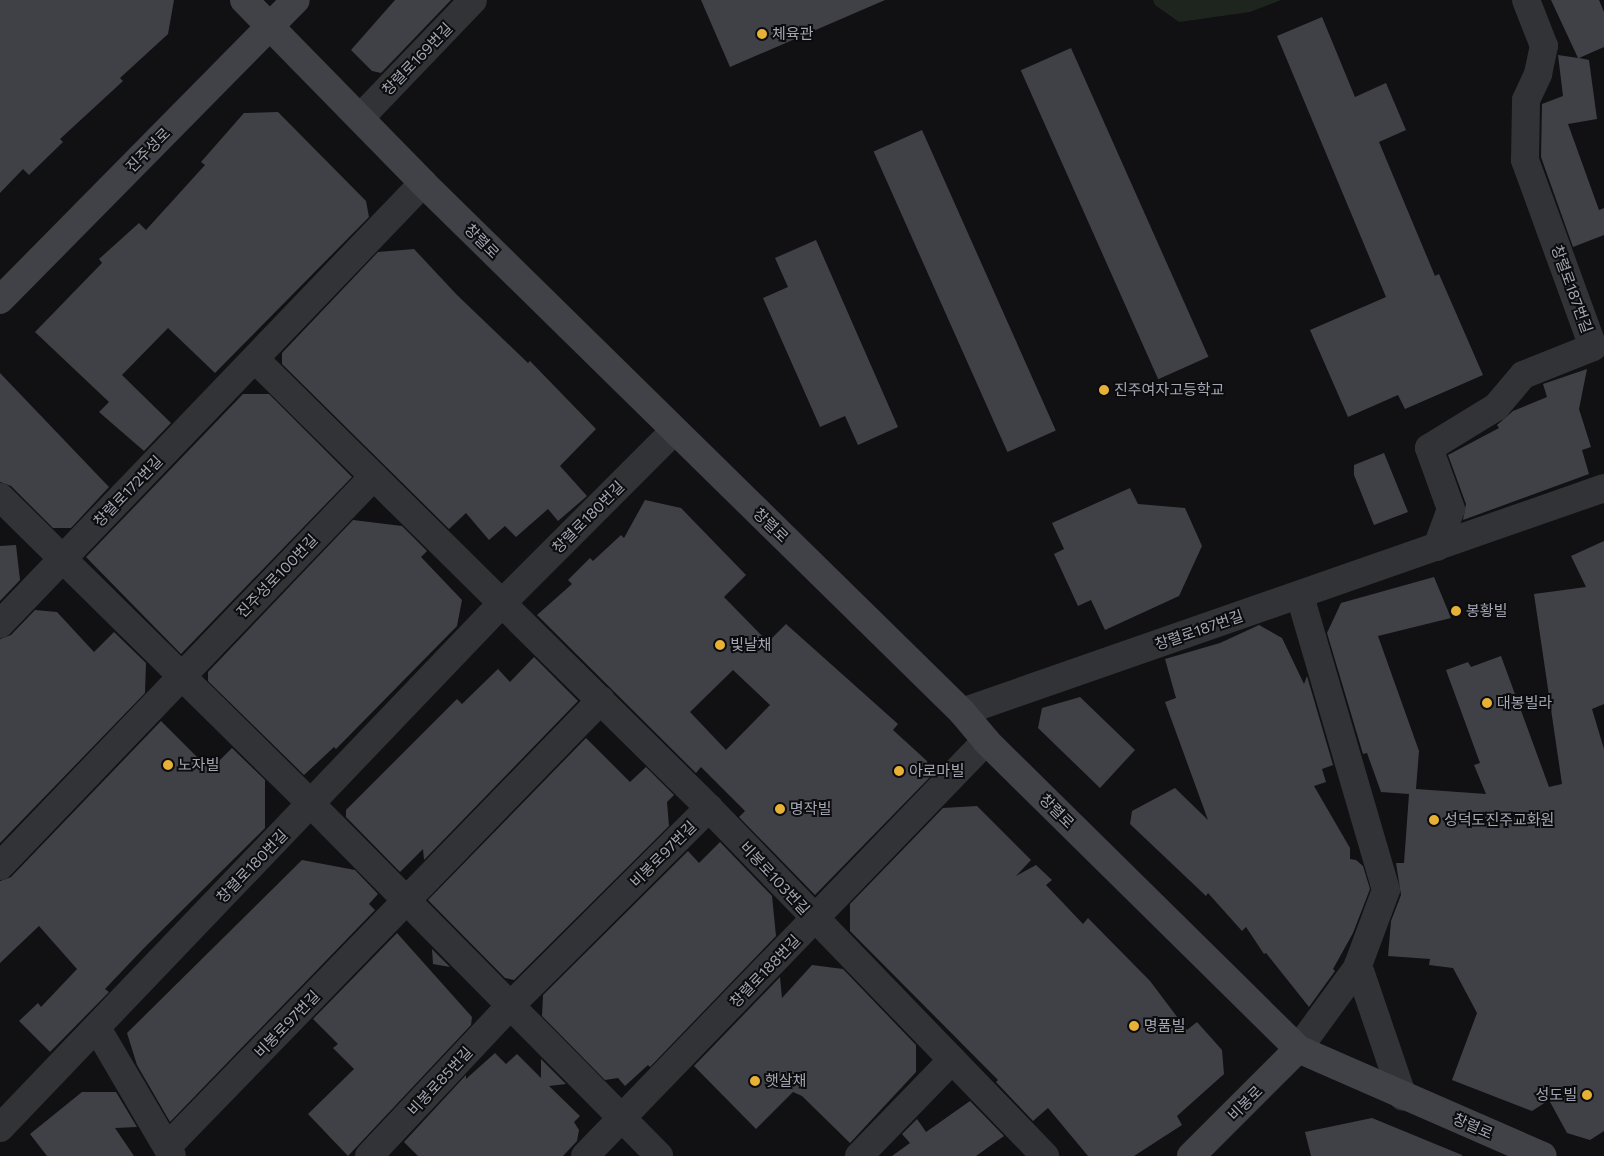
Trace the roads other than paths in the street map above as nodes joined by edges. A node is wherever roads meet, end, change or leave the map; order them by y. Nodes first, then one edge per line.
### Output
1 (244, 0) edge
2 (296, 0) edge
3 (474, 0) edge
4 (1526, 0) edge
5 (271, 26) junction
6 (360, 118) junction
7 (424, 183) junction
8 (0, 300) edge
9 (255, 358) junction
10 (674, 431) junction
11 (374, 476) junction
12 (1604, 488) edge
13 (0, 497) edge
14 (1437, 547) junction
15 (63, 559) junction
16 (1300, 595) junction
17 (502, 603) junction
18 (0, 624) edge
19 (180, 677) junction
20 (600, 700) junction
21 (962, 712) junction
22 (986, 741) junction
23 (311, 804) junction
24 (709, 808) junction
25 (0, 866) edge
26 (407, 902) junction
27 (815, 920) junction
28 (1358, 965) junction
29 (510, 1006) junction
30 (97, 1028) junction
31 (1298, 1049) junction
32 (952, 1060) junction
33 (1403, 1097) junction
34 (3, 1115) edge
35 (621, 1118) junction
36 (169, 1152) edge
37 (369, 1156) edge
38 (585, 1156) edge
39 (659, 1156) edge
40 (859, 1156) edge
41 (1045, 1156) edge
42 (1191, 1156) edge
43 (1543, 1156) edge

1 - 5 street, 창렬로
2 - 5 street, 진주성로
3 - 6 street, 창렬로169번길
4 - 14 street, 창렬로187번길
5 - 6 street, 창렬로
5 - 8 street, 진주성로
6 - 7 street, 창렬로
7 - 9 street, 창렬로172번길
7 - 10 street, 창렬로
9 - 11 street
9 - 15 street, 창렬로172번길
10 - 17 street, 창렬로180번길
10 - 21 street, 창렬로
11 - 17 street
11 - 19 street, 진주성로100번길
12 - 14 street, 창렬로187번길
13 - 15 street
14 - 16 street, 창렬로187번길
15 - 18 street, 창렬로172번길
15 - 19 street
16 - 21 street, 창렬로187번길
16 - 28 street
17 - 20 street, 비봉로103번길
17 - 23 street, 창렬로180번길
19 - 23 street
19 - 25 street, 진주성로100번길
20 - 24 street, 비봉로103번길
20 - 26 street, 비봉로97번길
21 - 22 street, 창렬로
22 - 27 street, 창렬로188번길
22 - 31 street, 창렬로
23 - 26 street
23 - 30 street, 창렬로180번길
24 - 27 street, 비봉로103번길
24 - 29 street, 비봉로97번길
26 - 29 street
26 - 36 street, 비봉로97번길
27 - 32 street, 비봉로103번길
27 - 35 street, 창렬로188번길
28 - 31 street
28 - 33 street
29 - 35 street
29 - 37 street, 비봉로85번길
30 - 34 street, 창렬로180번길
30 - 36 street
31 - 33 street, 창렬로
31 - 42 street, 비봉로
32 - 40 street
32 - 41 street, 비봉로103번길
33 - 43 street, 창렬로
35 - 38 street, 창렬로188번길
35 - 39 street

